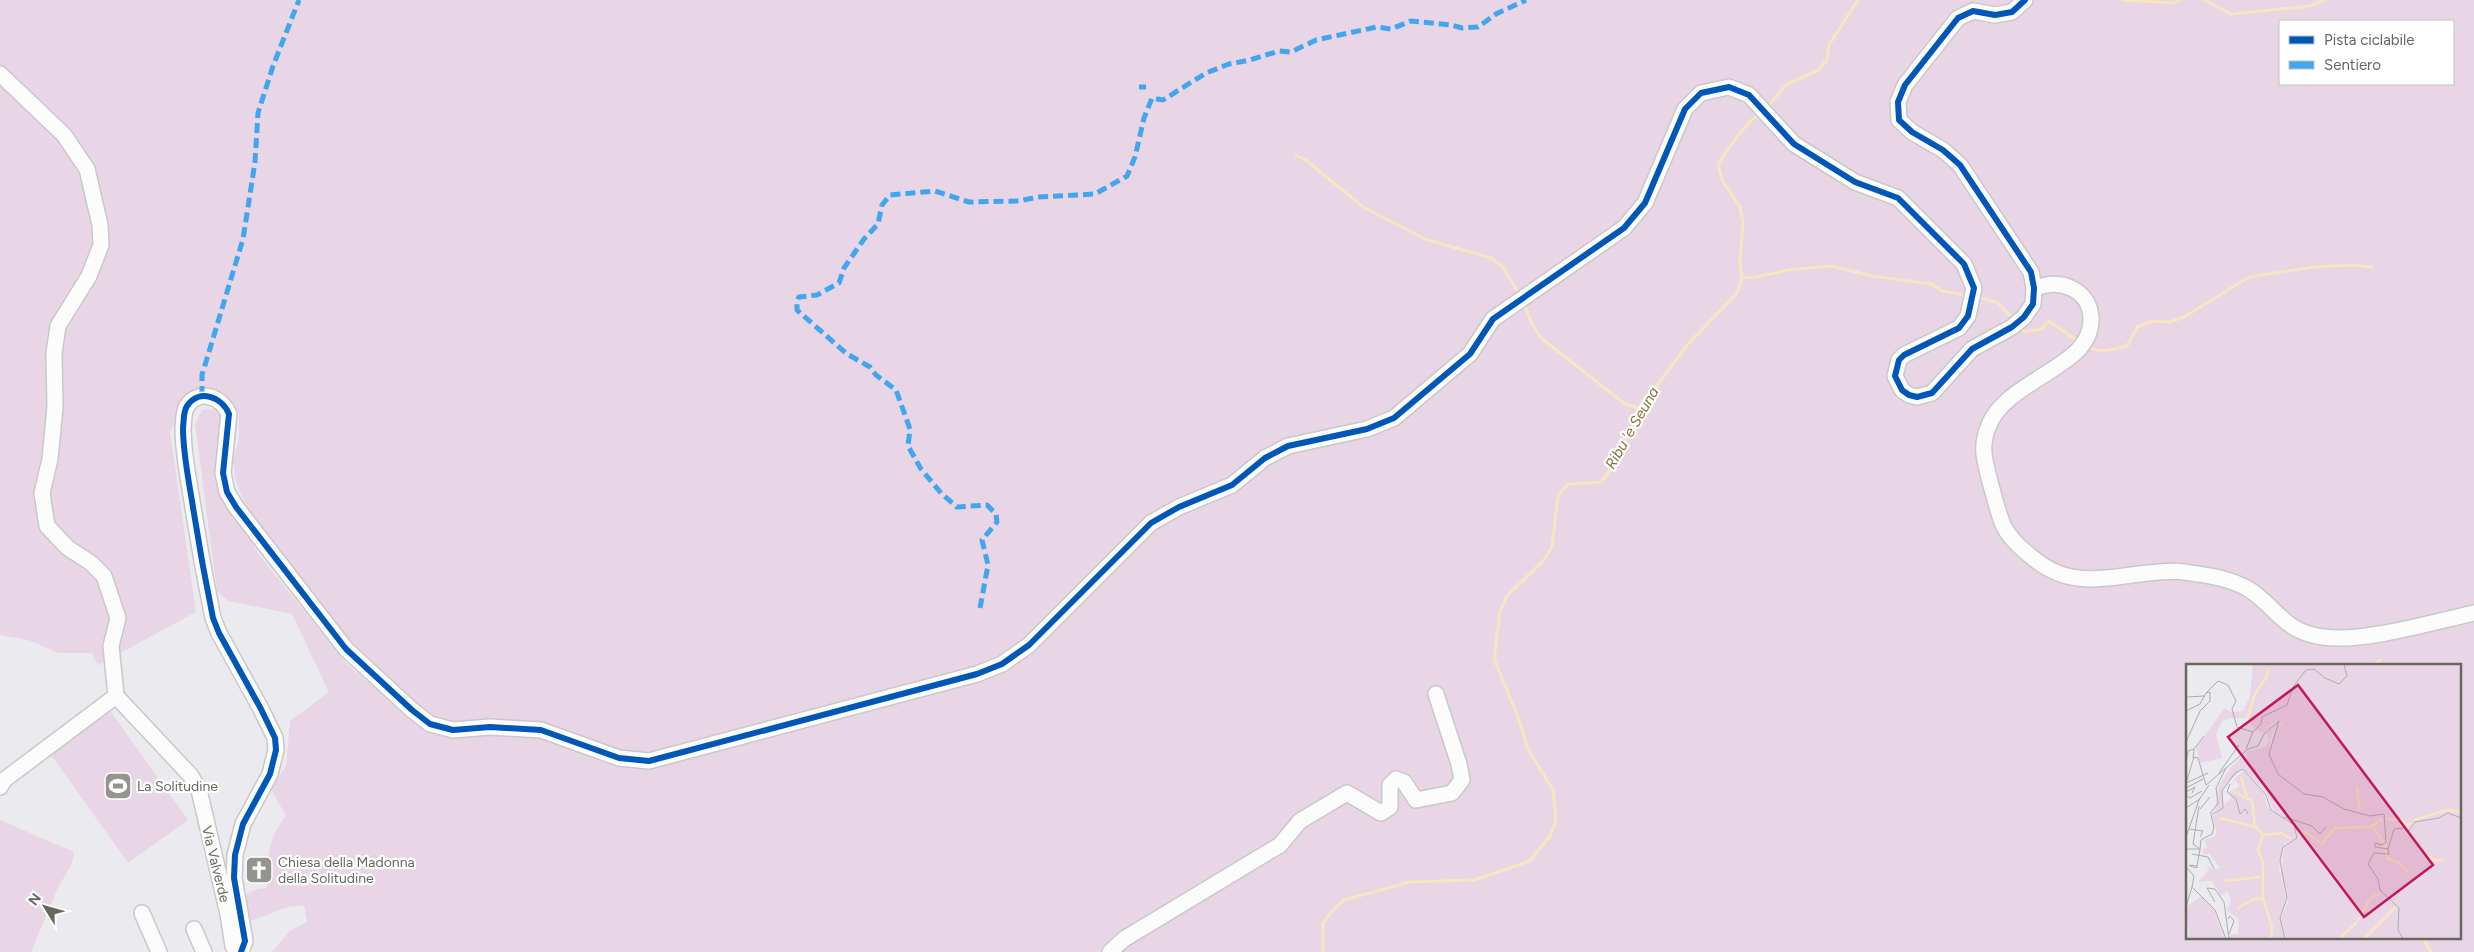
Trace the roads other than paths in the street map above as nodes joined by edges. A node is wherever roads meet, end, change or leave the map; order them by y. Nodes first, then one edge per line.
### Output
1 (2025, 0) edge
2 (0, 74) edge
3 (2034, 288) junction
4 (2474, 613) edge
5 (1436, 694) dead end
6 (116, 696) junction
7 (0, 787) edge
8 (142, 913) dead end
9 (194, 929) dead end
10 (159, 952) edge
11 (204, 952) edge
12 (240, 952) edge
13 (1110, 952) edge

1 - 3 street
2 - 6 street
3 - 4 street
3 - 12 street
5 - 13 street
6 - 7 street
6 - 12 street, Via Valverde
8 - 10 street
9 - 11 street

